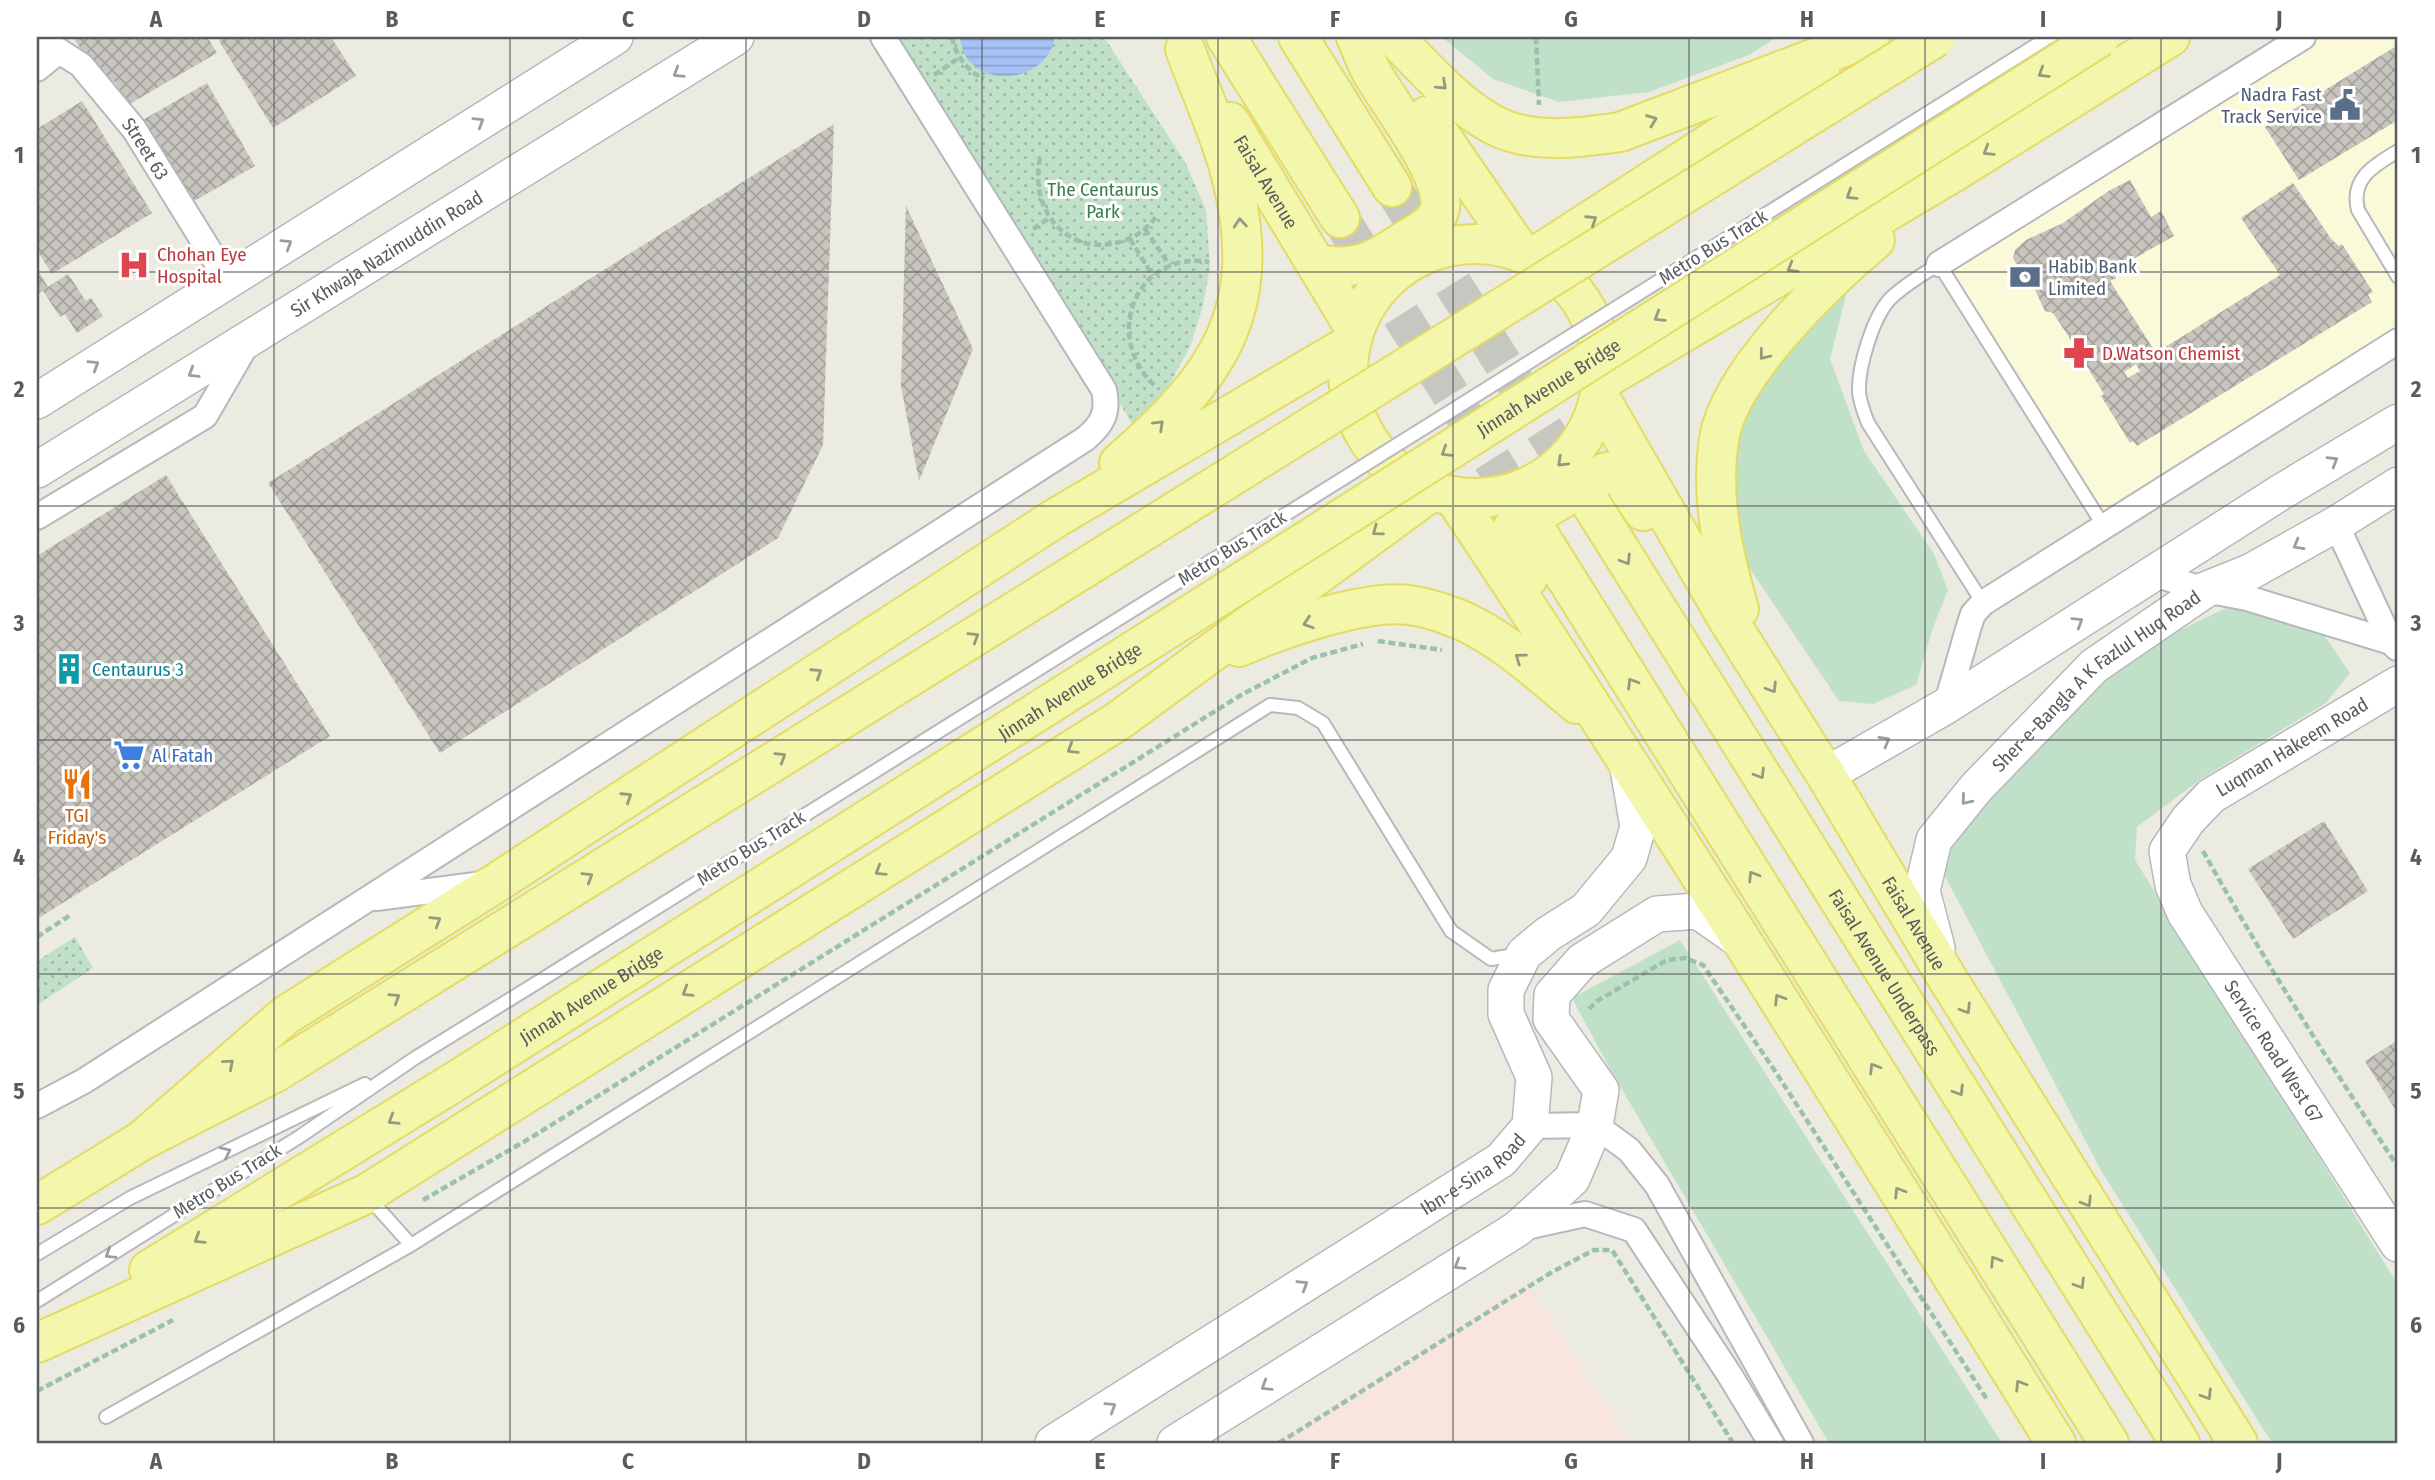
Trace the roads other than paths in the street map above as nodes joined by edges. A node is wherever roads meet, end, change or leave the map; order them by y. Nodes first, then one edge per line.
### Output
1 (37, 37) edge
2 (615, 37) edge
3 (736, 37) edge
4 (883, 37) edge
5 (1226, 37) edge
6 (1298, 37) edge
7 (1356, 37) edge
8 (1373, 37) edge
9 (1394, 37) edge
10 (1872, 37) edge
11 (1936, 37) edge
12 (2049, 37) edge
13 (2100, 37) edge
14 (2170, 37) edge
15 (2303, 37) edge
16 (1180, 43) edge
17 (59, 51) junction
18 (37, 69) edge
19 (2398, 151) edge
20 (1954, 172) junction
21 (1392, 187) tunnel mouth
22 (1340, 218) tunnel mouth
23 (1527, 254) junction
24 (1317, 264) junction
25 (1939, 264) junction
26 (2398, 277) edge
27 (228, 281) junction
28 (1352, 336) junction
29 (250, 338) junction
30 (2398, 341) edge
31 (1602, 389) junction
32 (37, 401) edge
33 (2398, 422) edge
34 (37, 470) edge
35 (2398, 485) edge
36 (1443, 494) junction
37 (1590, 502) tunnel mouth
38 (37, 517) edge
39 (1054, 519) junction
40 (2336, 524) junction
41 (2103, 525) junction
42 (1539, 535) tunnel mouth
43 (2154, 574) junction
44 (2205, 590) junction
45 (1983, 603) junction
46 (1727, 618) junction
47 (2394, 646) edge
48 (1752, 656) junction
49 (1572, 675) junction
50 (2398, 684) edge
51 (1946, 706) junction
52 (1118, 721) junction
53 (1618, 748) junction
54 (1826, 775) junction
55 (2184, 848) joint
56 (496, 883) junction
57 (369, 899) junction
58 (1586, 910) junction
59 (1614, 942) junction
60 (1744, 943) junction
61 (1524, 954) junction
62 (1944, 973) junction
63 (415, 1058) junction
64 (37, 1106) edge
65 (1595, 1125) junction
66 (1530, 1126) junction
67 (141, 1141) junction
68 (366, 1194) junction
69 (37, 1205) edge
70 (1517, 1229) junction
71 (2398, 1244) edge
72 (411, 1245) junction
73 (37, 1254) edge
74 (37, 1301) edge
75 (37, 1341) edge
76 (106, 1417) dead end
77 (1053, 1443) edge
78 (1175, 1443) edge
79 (1771, 1443) edge
80 (1801, 1443) edge
81 (2056, 1443) edge
82 (2109, 1443) edge
83 (2179, 1443) edge
84 (2238, 1443) edge

1 - 17 street, Street 63
27 -> 2 main road
3 -> 29 main road, Sir Khwaja Nazimuddin Road
4 - 57 street
5 - 22 main road
6 - 21 main road
7 - 24 main road
8 - 23 main road
9 -> 10 main road
23 -> 10 main road
67 -> 11 main road, bridge
12 - 63 lane, Metro Bus Track, bridge
13 -> 75 main road, Jinnah Avenue Bridge, bridge
14 -> 20 main road
15 - 25 street
16 - 24 main road, Faisal Avenue
39 -> 16 main road
17 - 18 street
17 - 27 street, Street 63
19 - 26 lane
20 -> 31 main road
20 -> 48 main road
23 - 28 main road
23 - 31 main road
24 - 28 main road, Faisal Avenue
25 - 41 lane
25 - 45 lane
32 -> 27 main road
28 - 36 main road
28 - 39 main road
29 -> 34 main road, Sir Khwaja Nazimuddin Road
29 - 38 street
30 - 41 street
31 -> 36 main road
31 - 46 main road, Faisal Avenue
43 -> 33 main road
35 - 40 main road, Sher-e-Bangla A K Fazlul Huq Road
36 - 49 main road
36 -> 52 main road
37 -> 83 main road, Faisal Avenue Underpass
56 -> 39 main road
40 -> 44 main road, Sher-e-Bangla A K Fazlul Huq Road
40 - 47 street
41 - 45 street
82 -> 42 main road
43 - 44 street
51 -> 43 main road
44 - 47 street
44 -> 62 main road, Sher-e-Bangla A K Fazlul Huq Road
45 - 51 street
46 - 48 main road, Faisal Avenue
46 - 49 main road
48 -> 54 main road, Faisal Avenue
49 - 53 main road
50 - 55 main road, Luqman Hakeem Road
54 -> 51 main road
53 -> 52 main road
52 -> 68 main road
53 - 58 main road, Ibn-e-Sina Road
53 - 60 main road
54 - 62 main road, Faisal Avenue
55 - 71 main road, Service Road West G7
56 - 57 street
67 -> 56 main road
57 - 64 street
58 - 59 main road
58 - 61 main road, Ibn-e-Sina Road
59 - 60 main road
59 - 65 main road
81 -> 60 main road
61 - 66 main road, Ibn-e-Sina Road
61 - 72 lane
62 -> 84 main road, Faisal Avenue
73 -> 63 lane, Metro Bus Track
63 -> 74 lane, Metro Bus Track
65 - 66 street
65 - 70 main road
65 - 80 street
77 -> 66 main road, Ibn-e-Sina Road
67 - 69 main road
68 - 72 lane
68 - 75 main road
70 -> 78 main road
70 - 79 street
72 - 76 lane

